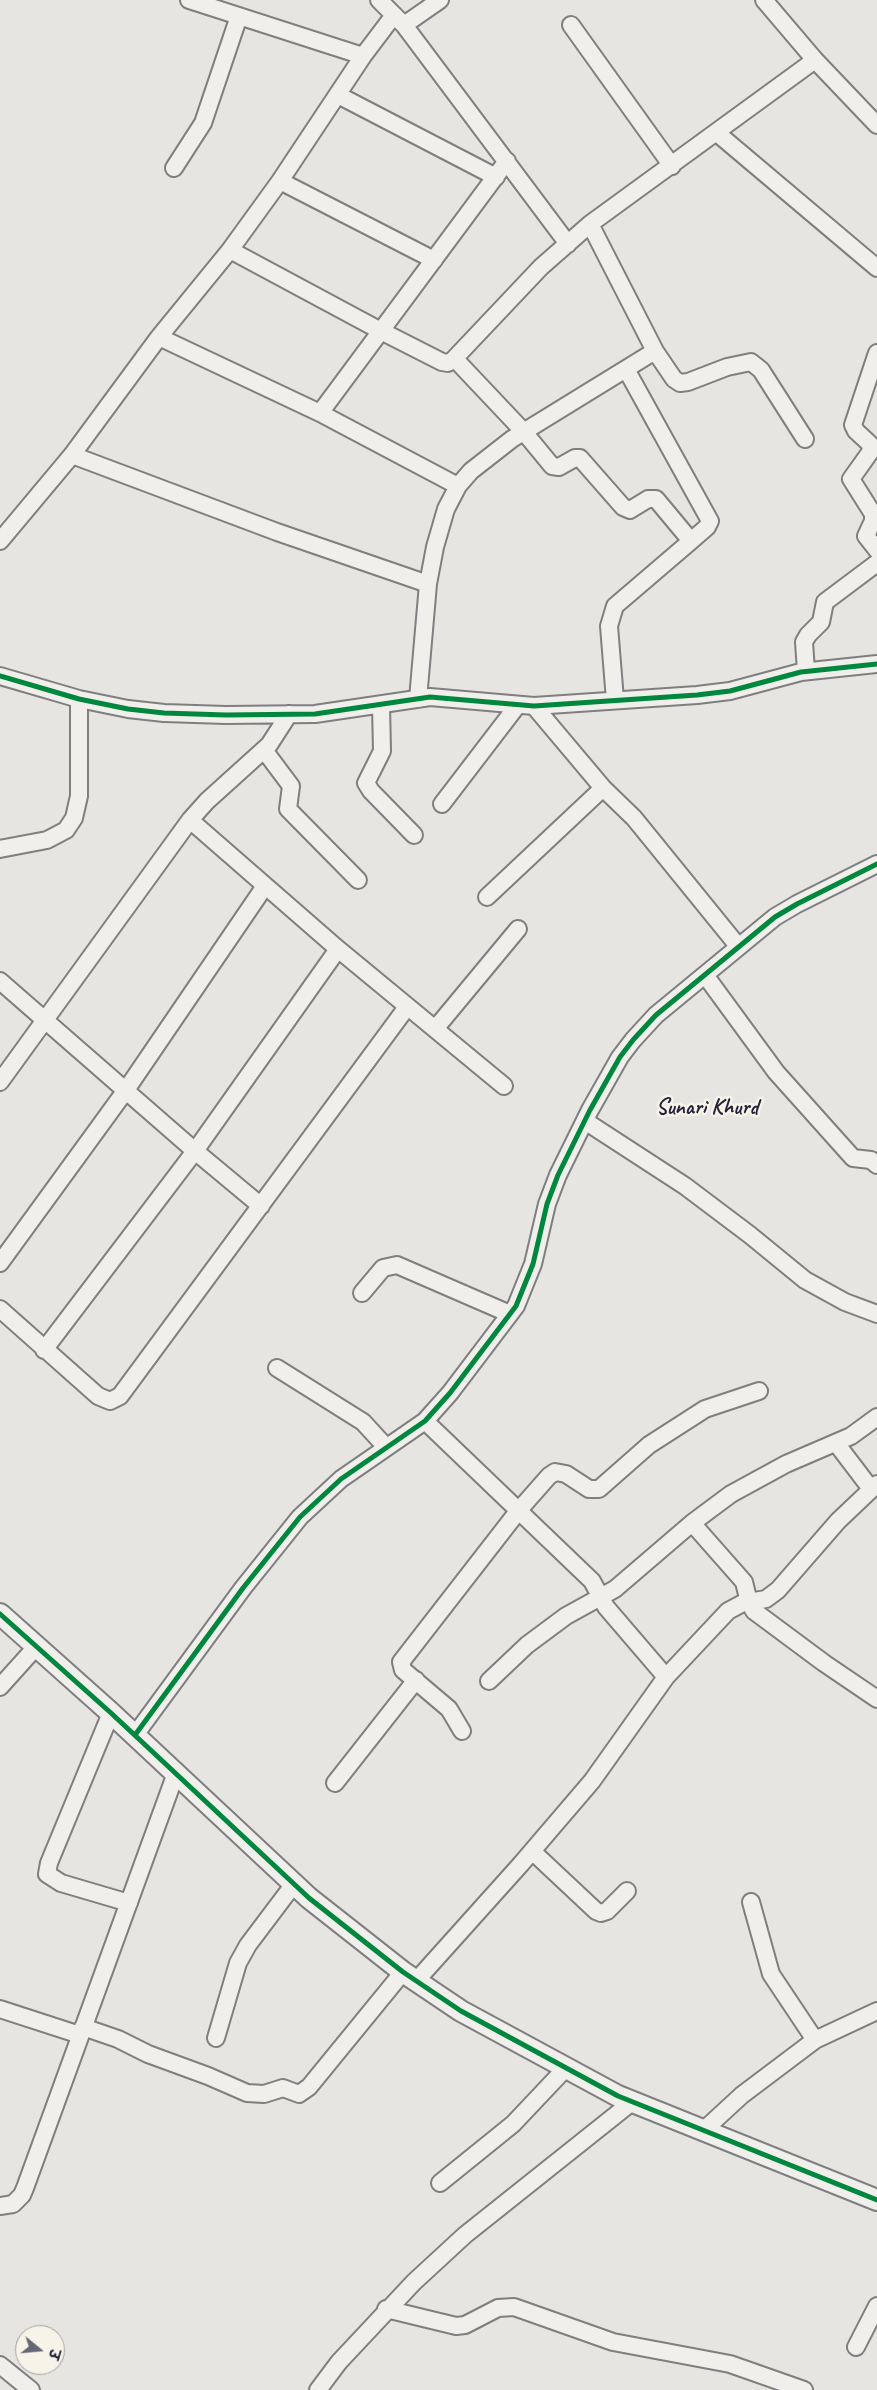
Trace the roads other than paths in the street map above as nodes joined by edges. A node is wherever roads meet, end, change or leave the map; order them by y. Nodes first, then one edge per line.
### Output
1 (189, 0) edge
2 (379, 0) edge
3 (440, 0) edge
4 (769, 2) edge
5 (239, 16) junction
6 (399, 20) junction
7 (571, 25) dead end
8 (364, 56) junction
9 (815, 60) junction
10 (338, 95) junction
11 (877, 125) edge
12 (717, 133) junction
13 (507, 161) junction
14 (672, 166) junction
15 (174, 168) dead end
16 (496, 177) junction
17 (280, 181) junction
18 (590, 224) junction
19 (568, 244) junction
20 (230, 250) junction
21 (434, 260) junction
22 (877, 268) edge
23 (382, 331) junction
24 (159, 337) junction
25 (655, 351) junction
26 (877, 353) edge
27 (455, 359) junction
28 (626, 368) junction
29 (320, 413) junction
30 (524, 432) junction
31 (805, 439) dead end
32 (72, 455) junction
33 (458, 486) junction
34 (0, 541) edge
35 (691, 541) junction
36 (877, 550) edge
37 (877, 562) edge
38 (428, 584) junction
39 (877, 664) edge
40 (806, 671) junction
41 (0, 676) edge
42 (79, 699) junction
43 (418, 699) junction
44 (615, 700) junction
45 (381, 705) junction
46 (517, 706) junction
47 (534, 706) junction
48 (289, 714) junction
49 (264, 750) junction
50 (603, 788) junction
51 (442, 804) dead end
52 (190, 820) junction
53 (414, 835) dead end
54 (0, 849) edge
55 (877, 864) edge
56 (358, 880) dead end
57 (265, 886) junction
58 (487, 897) dead end
59 (518, 929) dead end
60 (738, 946) junction
61 (338, 949) junction
62 (706, 975) junction
63 (0, 981) edge
64 (406, 1007) junction
65 (46, 1019) junction
66 (435, 1029) junction
67 (0, 1082) edge
68 (504, 1086) dead end
69 (126, 1090) junction
70 (585, 1121) junction
71 (195, 1151) junction
72 (877, 1165) edge
73 (261, 1206) junction
74 (0, 1262) edge
75 (362, 1293) dead end
76 (0, 1310) edge
77 (510, 1314) junction
78 (877, 1314) edge
79 (44, 1350) junction
80 (277, 1368) dead end
81 (759, 1391) dead end
82 (877, 1417) edge
83 (425, 1421) junction
84 (836, 1442) junction
85 (386, 1447) junction
86 (874, 1487) edge
87 (519, 1510) junction
88 (692, 1523) junction
89 (601, 1598) junction
90 (749, 1602) junction
91 (0, 1614) edge
92 (36, 1647) junction
93 (666, 1677) junction
94 (416, 1680) junction
95 (489, 1682) dead end
96 (0, 1687) edge
97 (877, 1699) edge
98 (111, 1713) junction
99 (462, 1731) dead end
100 (135, 1735) junction
101 (176, 1773) junction
102 (335, 1783) dead end
103 (532, 1851) junction
104 (294, 1884) junction
105 (627, 1891) dead end
106 (751, 1902) dead end
107 (128, 1903) junction
108 (410, 1977) junction
109 (0, 2009) edge
110 (877, 2011) edge
111 (82, 2031) junction
112 (216, 2038) dead end
113 (815, 2040) junction
114 (565, 2069) junction
115 (632, 2102) junction
116 (704, 2130) junction
117 (440, 2183) dead end
118 (877, 2200) edge
119 (0, 2206) edge
120 (877, 2306) edge
121 (386, 2310) junction
122 (856, 2347) dead end
123 (0, 2365) edge
124 (31, 2390) edge
125 (318, 2390) edge
126 (804, 2390) edge

1 - 5 street
2 - 6 street
3 - 6 street
4 - 9 street
5 - 8 street
5 - 15 street
6 - 8 street
6 - 13 street
7 - 14 street
8 - 10 street
9 - 11 street
9 - 12 street
10 - 16 street
10 - 17 street
12 - 14 street
12 - 22 street
13 - 16 street
13 - 19 street
14 - 18 street
16 - 21 street
17 - 20 street
17 - 21 street
18 - 19 street
18 - 25 street
19 - 27 street
20 - 23 street
20 - 24 street
21 - 23 street
23 - 27 street
23 - 29 street
24 - 29 street
24 - 32 street
25 - 28 street
25 - 31 street
26 - 36 street
27 - 30 street
28 - 30 street
28 - 35 street
29 - 33 street
30 - 33 street
30 - 35 street
32 - 34 street
32 - 38 street
33 - 38 street
35 - 44 street
37 - 40 street
38 - 43 street
39 - 40 street
40 - 44 street
41 - 42 street
42 - 48 street
42 - 54 street
43 - 45 street
43 - 46 street
44 - 47 street
45 - 48 street
45 - 53 street
46 - 47 street
46 - 51 street
47 - 50 street
48 - 49 street
49 - 52 street
49 - 56 street
50 - 58 street
50 - 60 street
52 - 57 street
52 - 65 street
55 - 60 street
57 - 61 street
57 - 69 street
59 - 66 street
60 - 62 street
61 - 64 street
61 - 71 street
62 - 70 street
62 - 72 street
63 - 65 street
64 - 66 street
64 - 73 street
65 - 67 street
65 - 69 street
66 - 68 street
69 - 71 street
69 - 74 street
70 - 77 street
70 - 78 street
71 - 73 street
71 - 79 street
73 - 79 street
75 - 77 street
76 - 79 street
77 - 83 street
80 - 85 street
81 - 87 street
82 - 84 street
83 - 85 street
83 - 87 street
84 - 86 street
84 - 88 street
85 - 100 street
86 - 90 street
87 - 89 street
87 - 94 street
88 - 89 street
88 - 90 street
89 - 93 street
89 - 95 street
90 - 93 street
90 - 97 street
91 - 92 street
92 - 96 street
92 - 98 street
93 - 103 street
94 - 99 street
94 - 102 street
98 - 100 street
98 - 107 street
100 - 101 street
101 - 104 street
101 - 107 street
103 - 105 street
103 - 108 street
104 - 108 street
104 - 112 street
106 - 113 street
107 - 111 street
108 - 111 street
108 - 114 street
109 - 111 street
110 - 113 street
111 - 119 street
113 - 116 street
114 - 115 street
114 - 117 street
115 - 116 street
115 - 121 street
116 - 118 street
120 - 122 street
121 - 125 street
121 - 126 street
123 - 124 street

